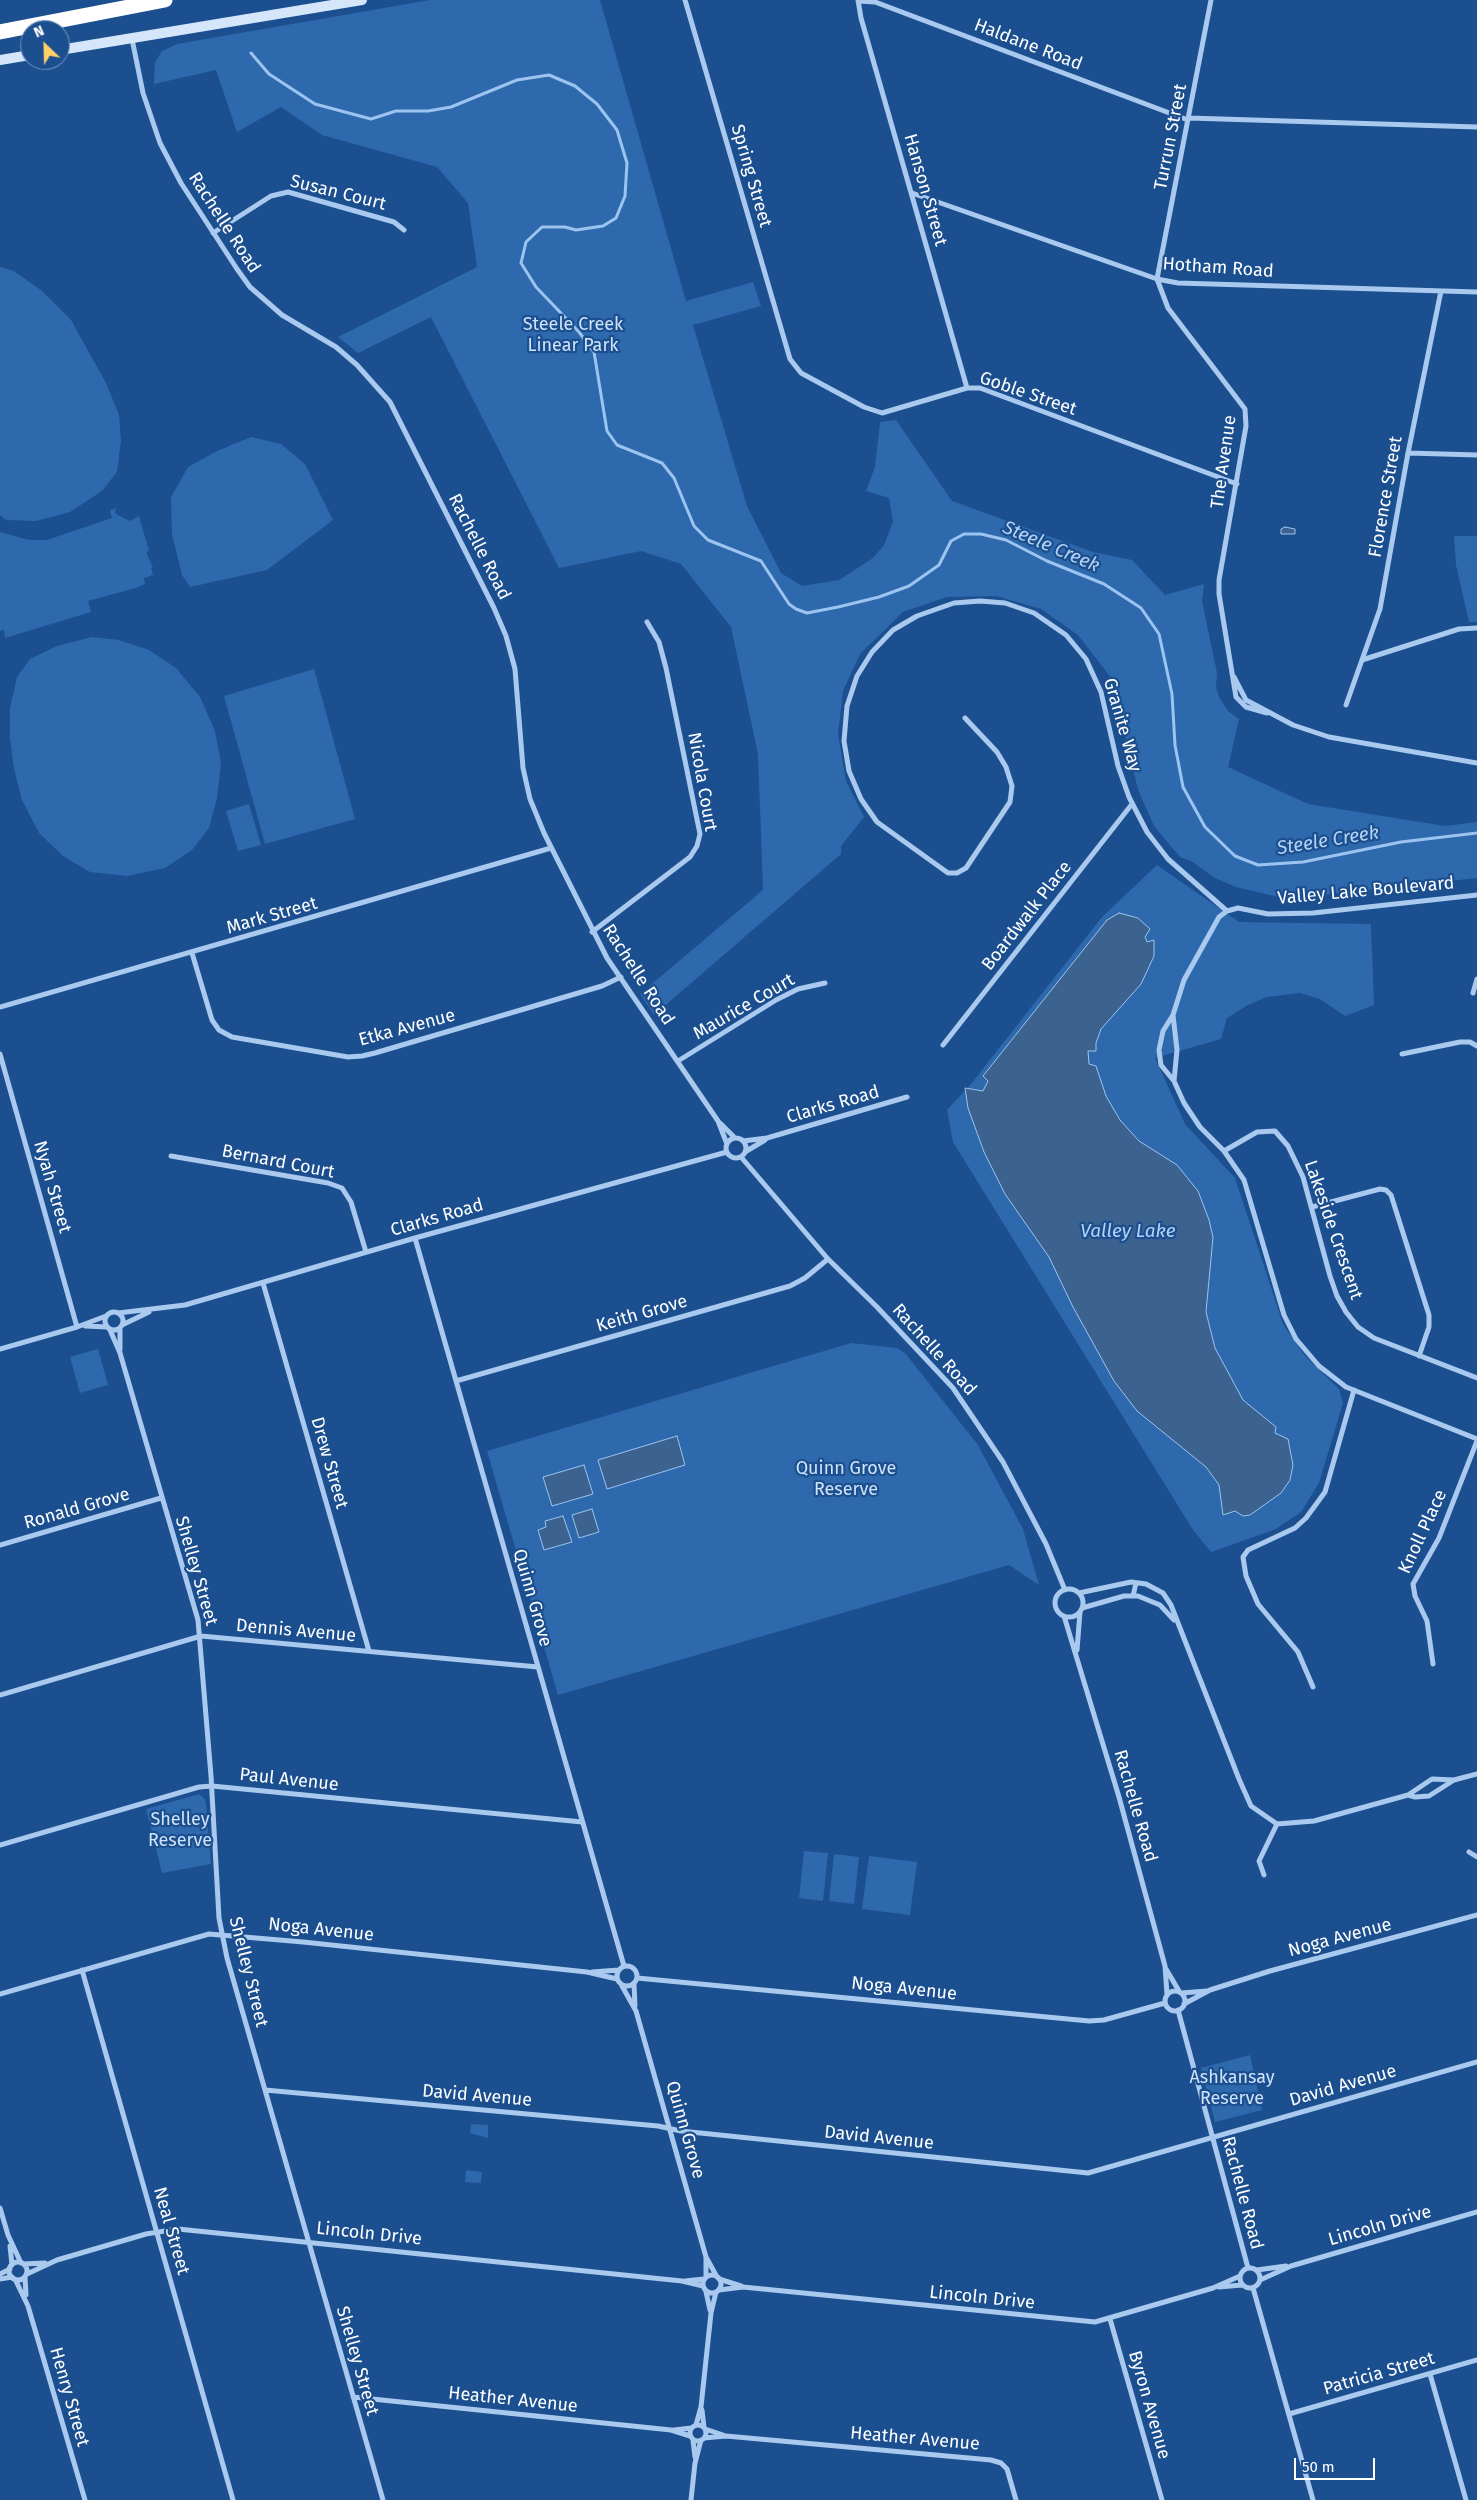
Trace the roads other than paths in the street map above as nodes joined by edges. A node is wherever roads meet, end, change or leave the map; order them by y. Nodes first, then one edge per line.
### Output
1 (165, 0) edge
2 (362, 0) edge
3 (685, 0) edge
4 (1211, 0) edge
5 (858, 1) edge
6 (0, 32) edge
7 (132, 39) junction
8 (70, 48) edge
9 (20, 57) edge
10 (0, 60) edge
11 (1188, 119) junction
12 (1477, 127) edge
13 (912, 192) junction
14 (404, 230) dead end
15 (213, 233) junction
16 (1157, 280) junction
17 (1441, 291) junction
18 (1477, 292) edge
19 (790, 359) joint
20 (967, 388) junction
21 (1408, 453) junction
22 (1477, 455) edge
23 (1237, 484) junction
24 (647, 622) dead end
25 (1477, 628) edge
26 (1362, 660) junction
27 (1346, 706) dead end
28 (965, 718) dead end
29 (1477, 763) edge
30 (1132, 804) junction
31 (551, 848) junction
32 (1477, 894) edge
33 (1227, 910) junction
34 (592, 932) junction
35 (192, 953) junction
36 (621, 977) junction
37 (1477, 979) edge
38 (825, 984) dead end
39 (1473, 993) dead end
40 (0, 1007) edge
41 (1172, 1015) junction
42 (943, 1045) dead end
43 (1477, 1046) edge
44 (0, 1054) edge
45 (1402, 1054) dead end
46 (678, 1061) junction
47 (1174, 1081) junction
48 (907, 1097) dead end
49 (718, 1121) junction
50 (735, 1138) junction
51 (767, 1138) junction
52 (743, 1141) junction
53 (727, 1144) junction
54 (1224, 1151) junction
55 (727, 1152) junction
56 (743, 1155) junction
57 (171, 1156) dead end
58 (1312, 1207) junction
59 (415, 1238) junction
60 (366, 1252) junction
61 (828, 1259) junction
62 (263, 1283) junction
63 (154, 1310) junction
64 (118, 1313) junction
65 (106, 1316) junction
66 (121, 1326) junction
67 (78, 1327) junction
68 (108, 1328) junction
69 (0, 1349) edge
70 (120, 1353) junction
71 (1419, 1356) junction
72 (1477, 1378) edge
73 (456, 1381) junction
74 (1354, 1390) junction
75 (1477, 1440) edge
76 (162, 1498) junction
77 (0, 1545) edge
78 (1136, 1582) junction
79 (1065, 1590) junction
80 (1079, 1593) junction
81 (1133, 1596) junction
82 (1081, 1610) junction
83 (1064, 1616) junction
84 (1176, 1622) junction
85 (201, 1636) junction
86 (368, 1652) junction
87 (1077, 1653) junction
88 (1433, 1664) dead end
89 (538, 1668) junction
90 (1313, 1687) dead end
91 (0, 1694) edge
92 (1477, 1774) edge
93 (1454, 1780) junction
94 (212, 1786) junction
95 (1408, 1794) junction
96 (582, 1822) junction
97 (1277, 1824) junction
98 (0, 1844) edge
99 (1469, 1852) dead end
100 (1477, 1857) edge
101 (1264, 1875) dead end
102 (1477, 1915) edge
103 (222, 1935) junction
104 (1165, 1966) junction
105 (621, 1968) junction
106 (82, 1970) junction
107 (587, 1972) junction
108 (617, 1979) junction
109 (636, 1981) junction
110 (622, 1986) junction
111 (1210, 1990) junction
112 (1180, 1992) junction
113 (0, 1994) edge
114 (1167, 1994) junction
115 (1165, 2003) junction
116 (1184, 2004) junction
117 (1178, 2010) junction
118 (636, 2011) junction
119 (1477, 2062) edge
120 (266, 2090) junction
121 (670, 2130) junction
122 (1214, 2138) junction
123 (0, 2208) edge
124 (1477, 2212) edge
125 (156, 2231) junction
126 (8, 2235) junction
127 (309, 2242) junction
128 (706, 2257) junction
129 (57, 2260) junction
130 (22, 2263) junction
131 (1291, 2266) junction
132 (11, 2267) junction
133 (1248, 2268) junction
134 (1256, 2270) junction
135 (0, 2274) edge
136 (26, 2275) junction
137 (1240, 2276) junction
138 (14, 2278) junction
139 (705, 2278) junction
140 (718, 2278) junction
141 (0, 2279) edge
142 (1260, 2280) junction
143 (682, 2282) junction
144 (1242, 2285) junction
145 (743, 2287) junction
146 (1213, 2288) junction
147 (1253, 2288) junction
148 (705, 2289) junction
149 (717, 2291) junction
150 (28, 2306) junction
151 (711, 2313) junction
152 (1110, 2319) junction
153 (1477, 2360) edge
154 (1430, 2374) junction
155 (353, 2397) junction
156 (701, 2407) junction
157 (1289, 2414) junction
158 (693, 2426) junction
159 (705, 2428) junction
160 (671, 2430) junction
161 (726, 2436) junction
162 (692, 2438) junction
163 (703, 2439) junction
164 (695, 2463) junction
165 (84, 2499) edge
166 (233, 2500) edge
167 (383, 2500) edge
168 (691, 2500) edge
169 (1016, 2500) edge
170 (1162, 2500) edge
171 (1313, 2500) edge
172 (1466, 2500) edge

1 - 6 highway
2 - 7 main road
3 - 19 street, Spring Street
4 - 11 street, Turrun Street
5 - 11 street, Haldane Road
5 - 13 street, Hanson Street
7 - 8 main road
7 - 15 street, Rachelle Road
9 - 10 main road
11 - 12 street, Haldane Road
11 - 16 street, Turrun Street
13 - 16 street, Hotham Road
13 - 20 street, Hanson Street
14 - 15 street, Susan Court
15 - 31 street, Rachelle Road
16 - 17 street, Hotham Road
16 - 23 street, The Avenue
17 - 18 street, Hotham Road
17 - 21 street, Florence Street
19 - 20 street, Goble Street
20 - 23 street, Goble Street
21 - 22 street
21 - 26 street, Florence Street
23 - 29 street, The Avenue
24 - 34 street, Nicola Court
25 - 26 street
26 - 27 street, Florence Street
28 - 30 street, Granite Way
30 - 33 street, Granite Way
30 - 42 street, Boardwalk Place
31 - 34 street, Rachelle Road
31 - 35 street, Mark Street
32 - 33 street, Valley Lake Boulevard
33 - 41 street
34 - 36 street, Rachelle Road
35 - 36 street, Etka Avenue
35 - 40 street, Mark Street
36 - 46 street, Rachelle Road
37 - 39 street
38 - 46 street, Maurice Court
41 - 47 street
41 - 47 street
43 - 45 street
44 - 67 street, Nyah Street
46 - 49 street, Rachelle Road
47 - 54 street
48 - 51 street, Clarks Road
49 - 50 street, Rachelle Road
49 - 53 street, Rachelle Road
50 - 52 street
50 - 53 street
51 - 52 street, Clarks Road
51 - 56 street, Clarks Road
52 - 56 street
53 - 55 street
54 - 58 street, Lakeside Crescent
54 - 74 street
55 - 56 street
55 - 59 street, Clarks Road
56 - 61 street, Rachelle Road
57 - 60 street, Bernard Court
58 - 71 street, Lakeside Crescent
58 - 71 street
59 - 60 street, Clarks Road
59 - 73 street, Quinn Grove
60 - 62 street, Clarks Road
61 - 73 street, Keith Grove
61 - 79 street, Rachelle Road
62 - 63 street, Clarks Road
62 - 86 street, Drew Street
63 - 64 street, Clarks Road
63 - 66 street, Clarks Road
64 - 65 street
64 - 66 street
65 - 67 street
65 - 68 street
66 - 68 street
66 - 70 street, Shelley Street
67 - 68 street
67 - 69 street
68 - 70 street, Shelley Street
70 - 76 street, Shelley Street
71 - 72 street, Lakeside Crescent
73 - 89 street, Quinn Grove
74 - 75 street
74 - 90 street
75 - 88 street, Knoll Place
76 - 77 street, Ronald Grove
76 - 85 street, Shelley Street
78 - 80 street
78 - 81 street
78 - 84 street
79 - 80 street
79 - 83 street
80 - 82 street
81 - 82 street
81 - 84 street
82 - 83 street
82 - 87 street, Rachelle Road
83 - 87 street, Rachelle Road
84 - 97 street
85 - 86 street, Dennis Avenue
85 - 91 street, Dennis Avenue
85 - 94 street, Shelley Street
86 - 89 street, Dennis Avenue
87 - 104 street, Rachelle Road
89 - 96 street, Quinn Grove
92 - 93 street
93 - 95 street
93 - 95 street
94 - 96 street, Paul Avenue
94 - 98 street, Paul Avenue
94 - 103 street, Shelley Street
95 - 97 street
96 - 105 street, Quinn Grove
97 - 101 street
99 - 100 street
102 - 111 street, Noga Avenue
103 - 106 street, Noga Avenue
103 - 107 street, Noga Avenue
103 - 120 street, Shelley Street
104 - 112 street, Rachelle Road
104 - 114 street, Rachelle Road
105 - 107 street, Noga Avenue
105 - 108 street
105 - 109 street
106 - 113 street, Noga Avenue
106 - 125 street, Neal Street
107 - 108 street, Noga Avenue
108 - 110 street
109 - 110 street
109 - 115 street, Noga Avenue
109 - 118 street, Quinn Grove
110 - 118 street, Quinn Grove
111 - 112 street, Noga Avenue
111 - 116 street, Noga Avenue
112 - 114 street
112 - 116 street
114 - 115 street
115 - 117 street
116 - 117 street
117 - 122 street, Rachelle Road
118 - 121 street, Quinn Grove
119 - 122 street, David Avenue
120 - 121 street, David Avenue
120 - 127 street, Shelley Street
121 - 122 street, David Avenue
121 - 128 street, Quinn Grove
122 - 133 street, Rachelle Road
123 - 126 street
124 - 131 street, Lincoln Drive
125 - 127 street, Lincoln Drive
125 - 129 street, Lincoln Drive
125 - 166 street, Neal Street
126 - 130 street
126 - 132 street
127 - 143 street, Lincoln Drive
127 - 155 street, Shelley Street
128 - 139 street, Quinn Grove
128 - 140 street, Quinn Grove
129 - 130 street, Lincoln Drive
129 - 136 street, Lincoln Drive
130 - 132 street, Lincoln Drive
130 - 136 street, Henry Street
131 - 134 street, Lincoln Drive
131 - 142 street, Lincoln Drive
132 - 135 street
132 - 138 street, Henry Street
133 - 134 street
133 - 137 street
134 - 142 street
136 - 138 street, Lincoln Drive
136 - 150 street, Henry Street
137 - 144 street
137 - 146 street, Lincoln Drive
138 - 141 street
138 - 150 street, Henry Street
139 - 140 street
139 - 143 street, Lincoln Drive
139 - 148 street
140 - 145 street, Lincoln Drive
140 - 149 street
142 - 147 street
143 - 148 street, Lincoln Drive
144 - 146 street, Lincoln Drive
144 - 147 street
145 - 149 street, Lincoln Drive
145 - 152 street, Lincoln Drive
146 - 152 street, Lincoln Drive
147 - 157 street
148 - 149 street
148 - 151 street
149 - 151 street
150 - 165 street, Henry Street
151 - 156 street
152 - 170 street, Byron Avenue
153 - 154 street, Patricia Street
154 - 157 street, Patricia Street
154 - 172 street
155 - 160 street, Heather Avenue
155 - 167 street, Shelley Street
156 - 158 street
156 - 159 street
157 - 171 street
158 - 159 street, Heather Avenue
158 - 160 street, Heather Avenue
158 - 162 street
159 - 161 street, Heather Avenue
159 - 163 street
160 - 162 street, Heather Avenue
161 - 163 street, Heather Avenue
161 - 169 street, Heather Avenue
162 - 163 street, Heather Avenue
162 - 164 street
163 - 164 street
164 - 168 street

